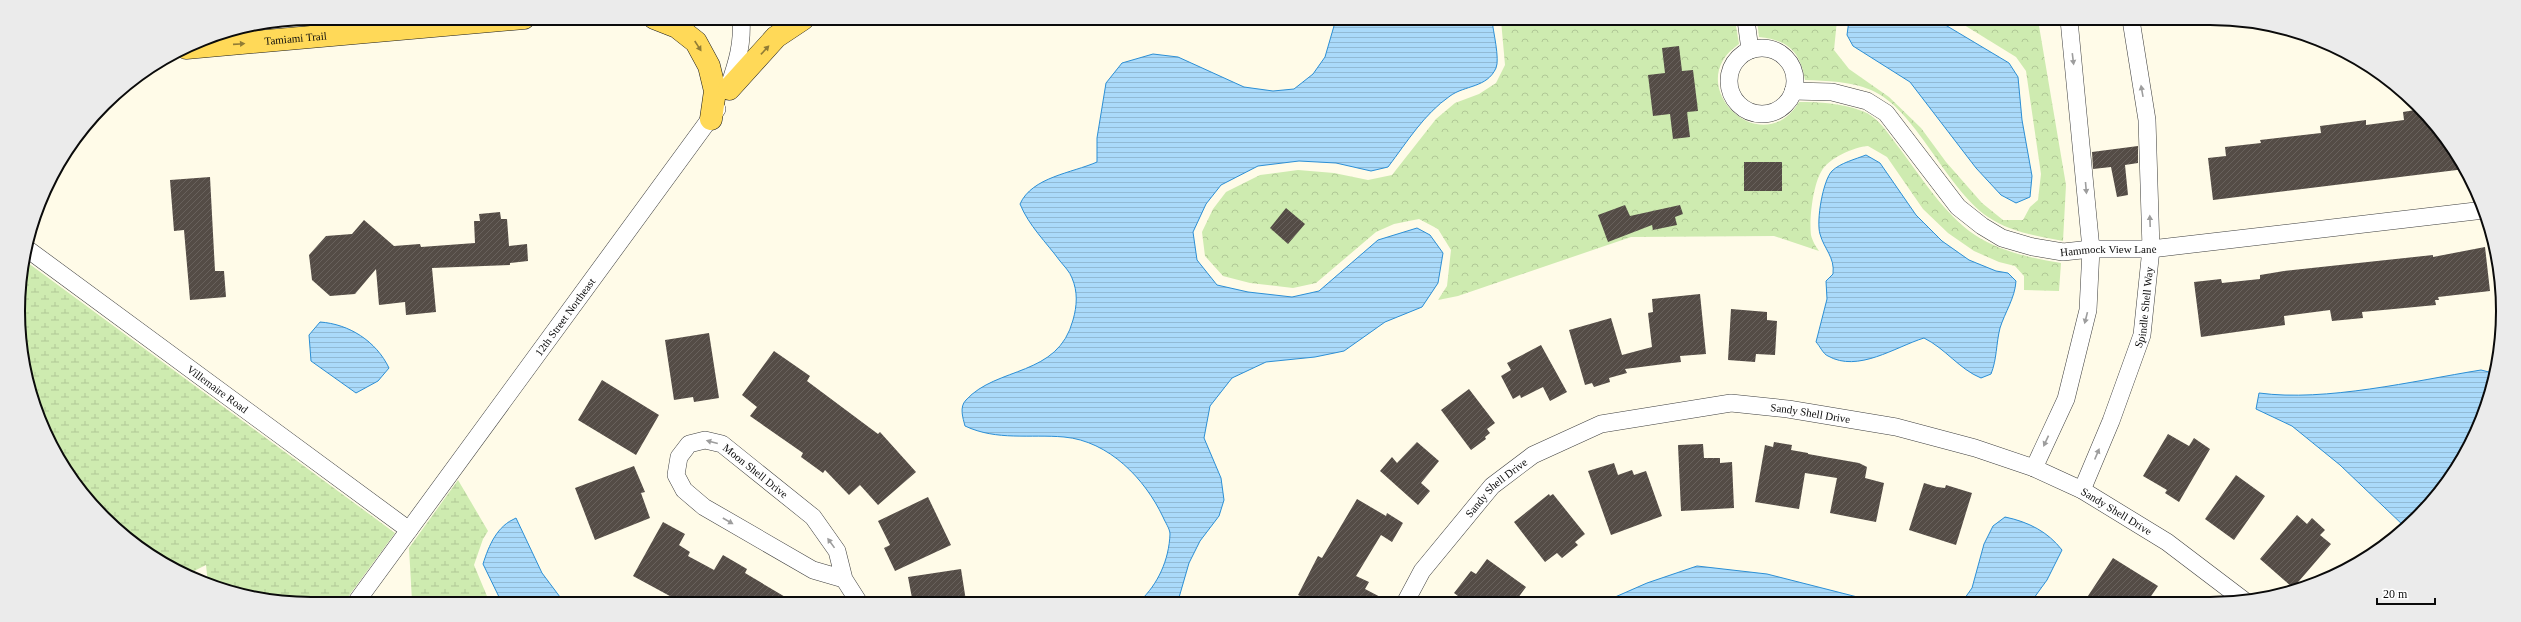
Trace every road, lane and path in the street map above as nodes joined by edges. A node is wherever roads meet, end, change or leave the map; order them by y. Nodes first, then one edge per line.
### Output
1 (445, 25) edge
2 (672, 25) edge
3 (741, 25) edge
4 (794, 25) edge
5 (1747, 25) edge
6 (2069, 25) edge
7 (2132, 25) edge
8 (203, 46) edge
9 (1750, 50) junction
10 (728, 88) junction
11 (1793, 91) junction
12 (711, 119) junction
13 (2478, 211) edge
14 (2091, 249) junction
15 (2151, 249) junction
16 (31, 252) edge
17 (2034, 468) junction
18 (2082, 490) junction
19 (410, 530) junction
20 (844, 579) junction
21 (2237, 596) edge
22 (362, 597) edge
23 (855, 597) edge
24 (1409, 597) edge

8 -> 1 main road, Tamiami Trail
2 -> 12 main road
3 - 10 street, 12th Street Northeast
10 -> 4 main road
5 - 9 street
6 -> 14 street
15 -> 7 street, Spindle Shell Way
9 - 11 street
9 - 11 street
10 - 12 street, 12th Street Northeast
11 - 14 street, Hammock View Lane
12 - 19 street, 12th Street Northeast
13 - 15 street, Hammock View Lane
14 - 15 street, Hammock View Lane
14 -> 17 street
18 -> 15 street, Spindle Shell Way
16 - 19 street, Villemaire Road
17 - 18 street, Sandy Shell Drive
17 - 24 street, Sandy Shell Drive
18 - 21 street, Sandy Shell Drive
19 - 22 street, 12th Street Northeast
20 -> 20 street, Moon Shell Drive
20 - 23 street, Moon Shell Drive

